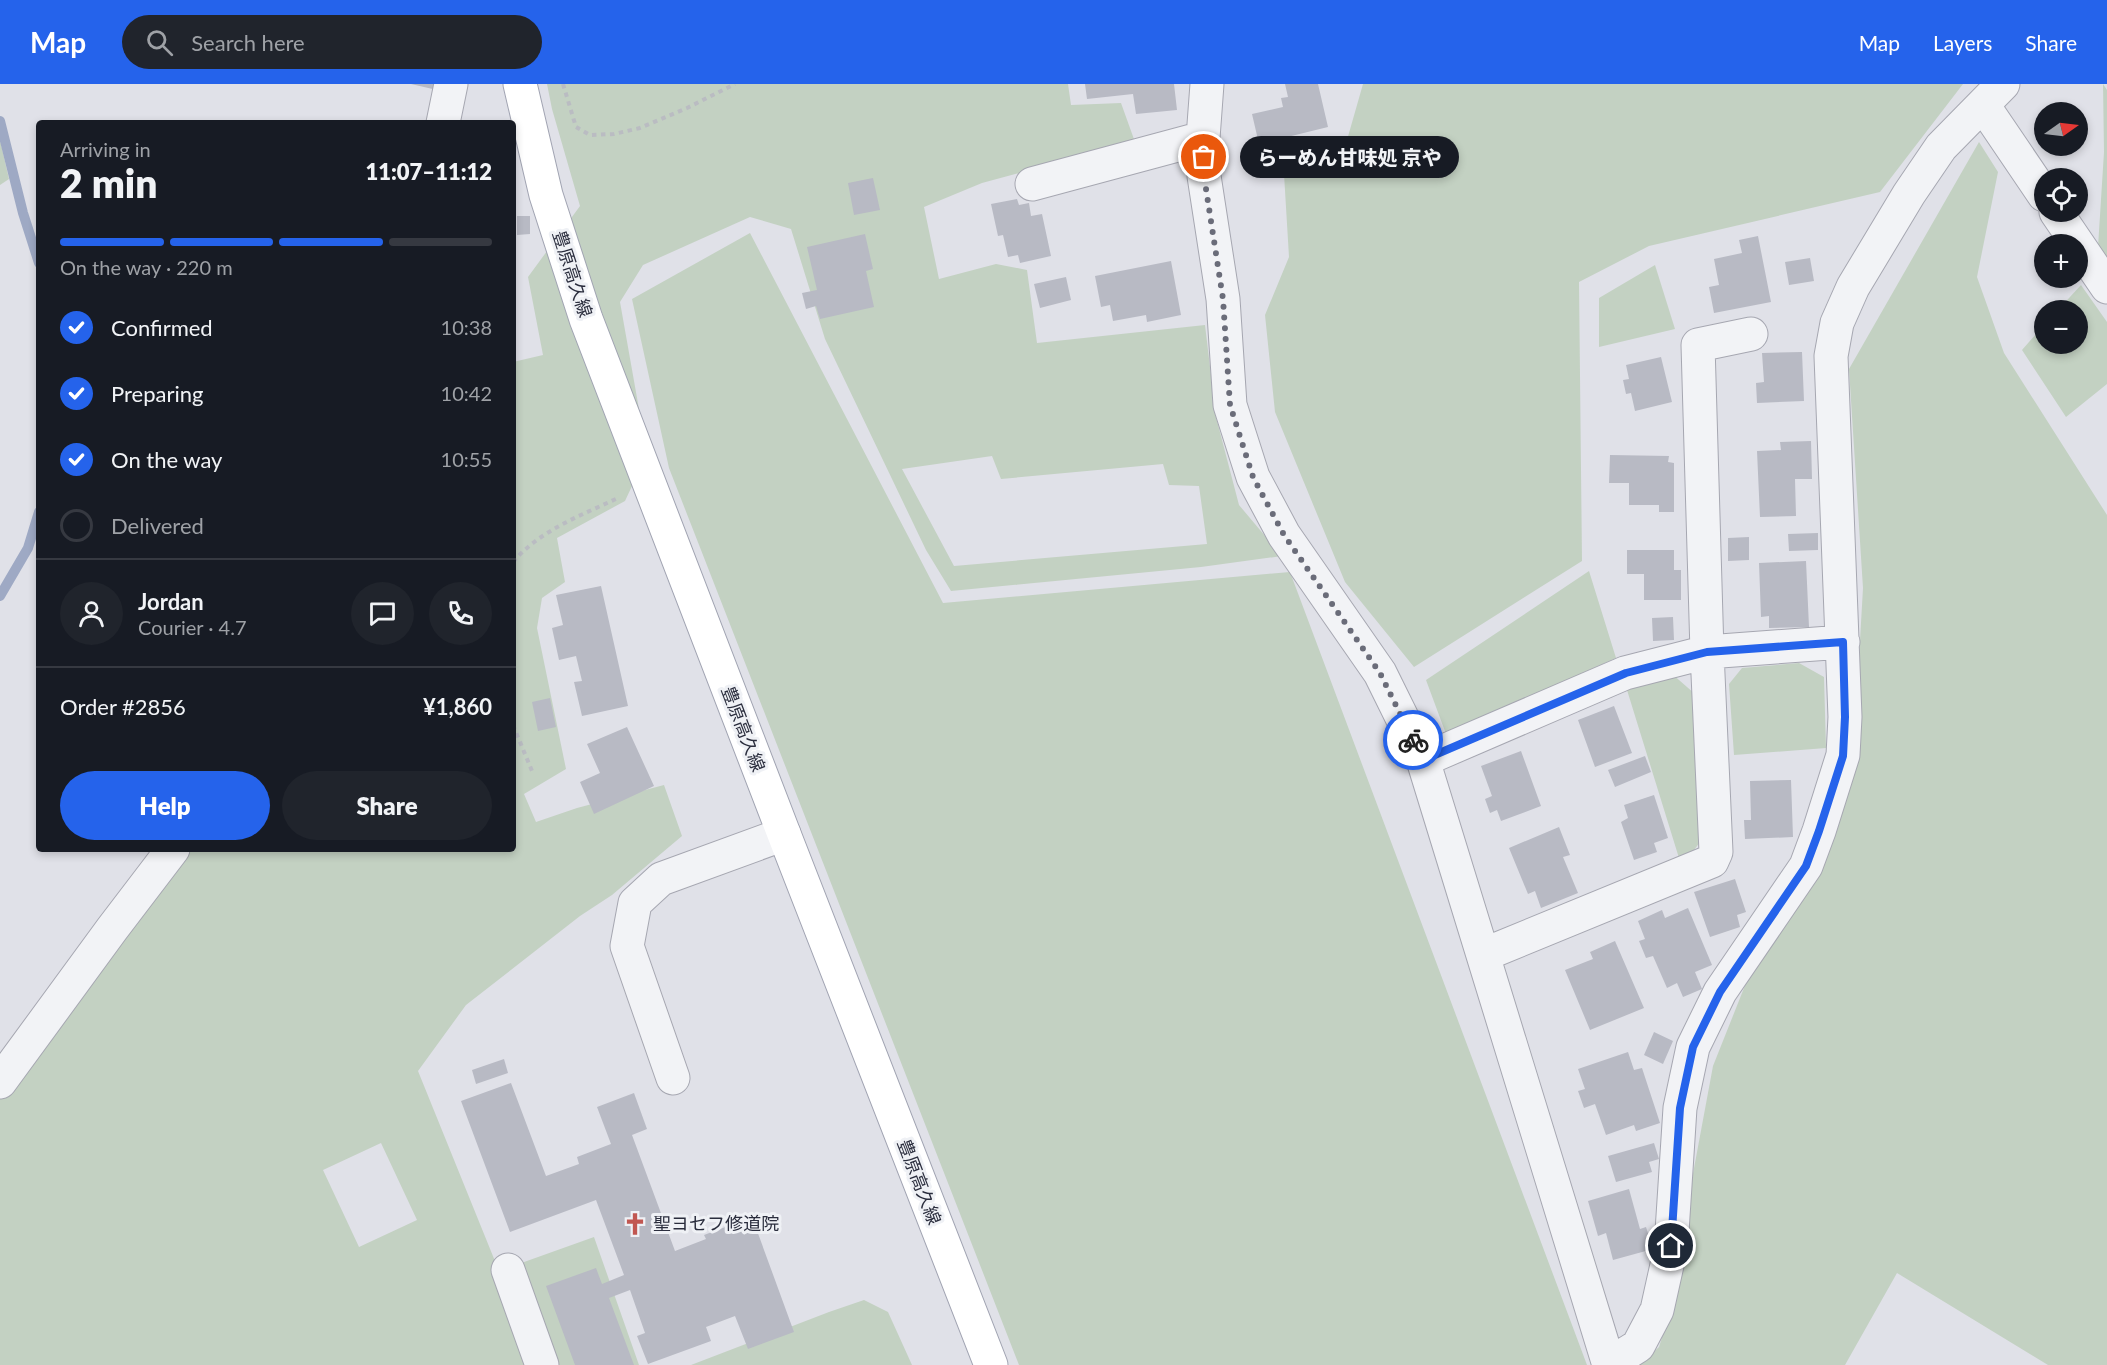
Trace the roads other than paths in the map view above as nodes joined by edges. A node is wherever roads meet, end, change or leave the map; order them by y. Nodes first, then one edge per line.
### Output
1 (451, 84) edge
2 (520, 84) edge
3 (1207, 84) edge
4 (1993, 94) edge
5 (444, 120) edge
6 (1203, 138) junction
7 (2034, 175) edge
8 (1032, 184) dead end
9 (2063, 222) edge
10 (2107, 287) edge
11 (1751, 334) dead end
12 (1843, 642) junction
13 (1707, 652) junction
14 (1423, 760) junction
15 (784, 834) junction
16 (171, 852) edge
17 (1483, 955) junction
18 (673, 1078) dead end
19 (0, 1082) edge
20 (508, 1270) dead end
21 (1609, 1364) edge
22 (542, 1365) edge
23 (991, 1365) edge

1 - 5 street
2 - 15 main road, 豊原高久線
3 - 6 street
4 - 7 street
4 - 12 street
6 - 8 street
6 - 14 street
9 - 10 street
11 - 13 street
12 - 13 street
12 - 21 street
13 - 14 street
13 - 17 street
14 - 17 street
15 - 18 street
15 - 23 main road, 豊原高久線
16 - 19 street
17 - 21 street
20 - 22 street

